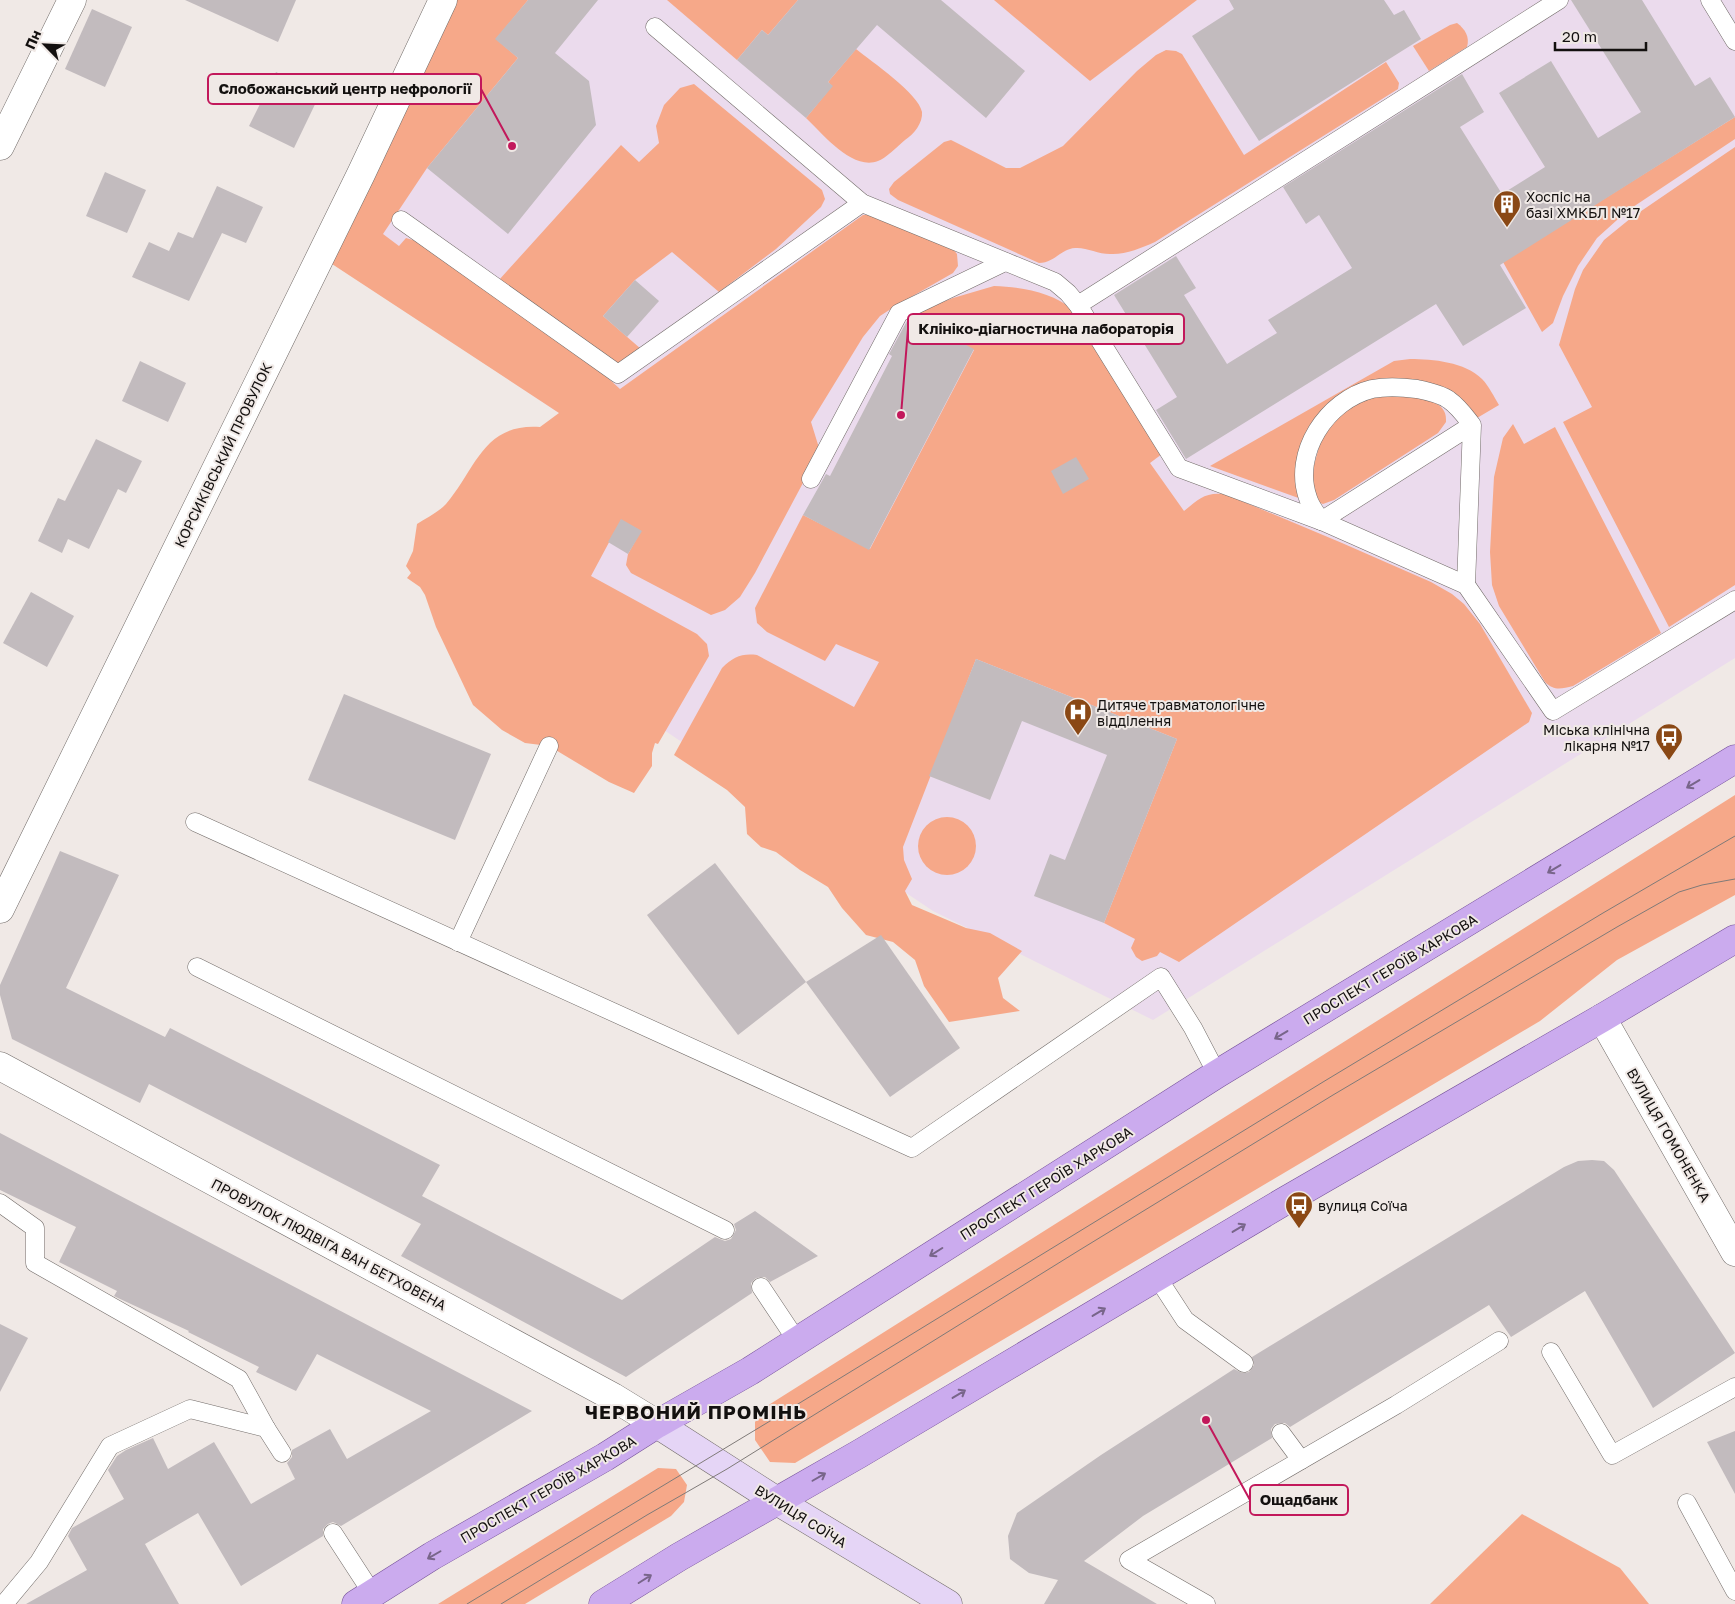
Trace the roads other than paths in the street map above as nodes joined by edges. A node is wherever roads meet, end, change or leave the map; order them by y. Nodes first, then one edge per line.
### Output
1 (72, 0) edge
2 (443, 0) edge
3 (1559, 0) edge
4 (1710, 0) edge
5 (655, 27) dead end
6 (1735, 41) edge
7 (0, 146) edge
8 (862, 203) junction
9 (401, 220) dead end
10 (1005, 262) junction
11 (1078, 305) junction
12 (1472, 425) junction
13 (811, 480) dead end
14 (1321, 521) junction
15 (1466, 585) junction
16 (1735, 600) edge
17 (549, 746) dead end
18 (1735, 759) edge
19 (195, 822) dead end
20 (0, 908) edge
21 (1735, 939) edge
22 (458, 942) junction
23 (197, 967) dead end
24 (1602, 1018) junction
25 (0, 1066) edge
26 (1217, 1074) junction
27 (0, 1204) edge
28 (725, 1230) dead end
29 (1735, 1252) edge
30 (1158, 1277) junction
31 (761, 1286) dead end
32 (797, 1341) junction
33 (1499, 1341) dead end
34 (1551, 1352) dead end
35 (1244, 1362) dead end
36 (1735, 1387) edge
37 (657, 1424) junction
38 (266, 1428) junction
39 (1281, 1433) dead end
40 (282, 1453) dead end
41 (1300, 1460) junction
42 (777, 1501) junction
43 (1687, 1503) dead end
44 (334, 1533) dead end
45 (1735, 1591) edge
46 (364, 1599) edge
47 (4, 1604) edge
48 (603, 1604) edge
49 (948, 1604) edge
50 (1206, 1604) edge

1 - 7 street
2 - 20 street, КОРСИКІВСЬКИЙ ПРОВУЛОК
3 - 11 lane
4 - 6 lane
5 - 8 lane
8 - 9 lane
8 - 10 lane
10 - 11 lane
10 - 13 lane
11 - 14 lane
12 - 14 lane
12 - 14 lane
12 - 15 lane
14 - 15 lane
15 - 16 lane
17 - 22 lane
18 -> 26 main road, ПРОСПЕКТ ГЕРОЇВ ХАРКОВА
19 - 22 lane
21 - 24 main road
22 - 26 lane
23 - 28 lane
24 - 29 street, ВУЛИЦЯ ГОМОНЕНКА
30 -> 24 main road
25 - 37 street, ПРОВУЛОК ЛЮДВІГА ВАН БЕТХОВЕНА
26 -> 32 main road, ПРОСПЕКТ ГЕРОЇВ ХАРКОВА
27 - 38 lane
30 - 35 lane
42 -> 30 main road
31 - 32 lane
32 - 37 main road, ПРОСПЕКТ ГЕРОЇВ ХАРКОВА
33 - 41 lane
34 - 36 lane
37 - 42 street, ВУЛИЦЯ СОЇЧА
37 -> 46 main road, ПРОСПЕКТ ГЕРОЇВ ХАРКОВА
38 - 40 lane
38 - 47 lane
39 - 41 lane
41 - 50 lane
48 -> 42 main road
42 - 49 street, ВУЛИЦЯ СОЇЧА
43 - 45 lane
44 - 46 lane

